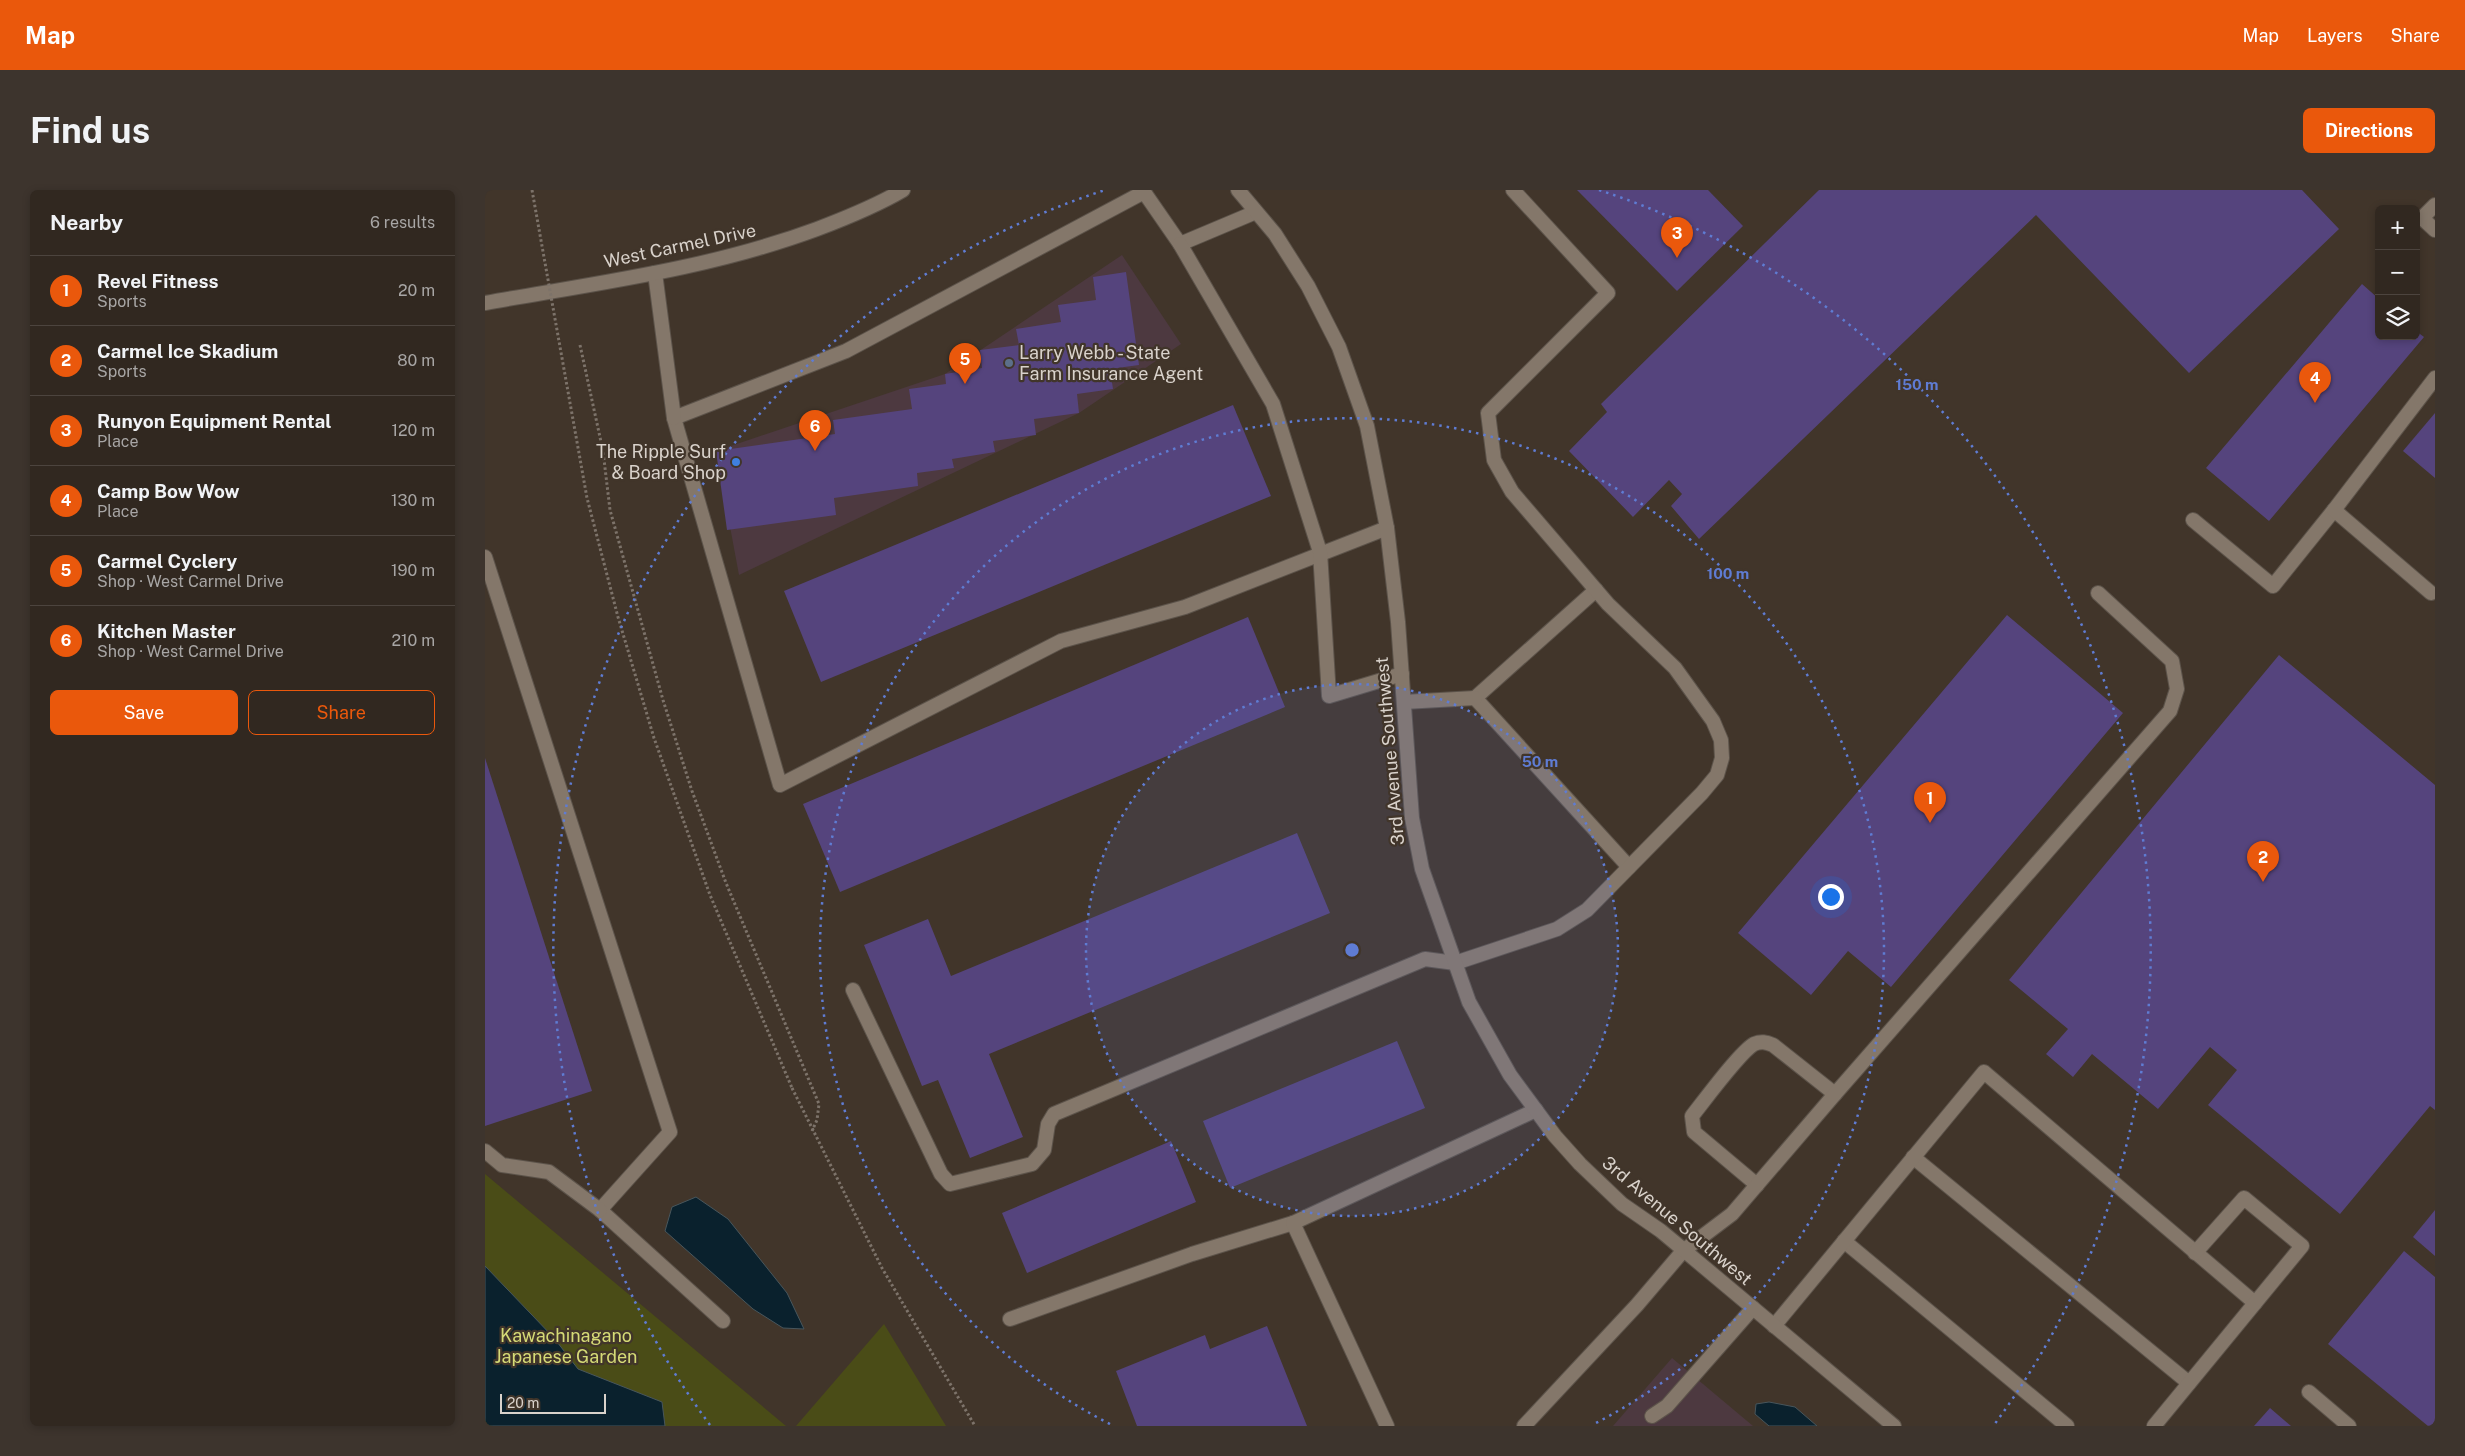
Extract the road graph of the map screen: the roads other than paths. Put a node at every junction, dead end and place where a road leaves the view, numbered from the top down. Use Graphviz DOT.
graph roads {
  1 [pos="903,190"];
  2 [pos="1238,190"];
  3 [pos="1513,190"];
  4 [pos="2435,205"];
  5 [pos="1256,212"];
  6 [pos="2435,230"];
  7 [pos="1180,244"];
  8 [pos="655,273"];
  9 [pos="485,303"];
  10 [pos="2435,378"];
  11 [pos="674,418"];
  12 [pos="2334,510"];
  13 [pos="2193,520"];
  14 [pos="1387,528"];
  15 [pos="1320,552"];
  16 [pos="485,557"];
  17 [pos="1596,590"];
  18 [pos="2099,593"];
  19 [pos="2431,593"];
  20 [pos="1402,674"];
  21 [pos="1475,698"];
  22 [pos="1404,702"];
  23 [pos="1629,867"];
  24 [pos="1455,963"];
  25 [pos="853,990"];
  26 [pos="1835,1094"];
  27 [pos="1536,1110"];
  28 [pos="485,1150"];
  29 [pos="1913,1157"];
  30 [pos="1757,1185"];
  31 [pos="600,1210"];
  32 [pos="1293,1223"];
  33 [pos="1844,1241"];
  34 [pos="1683,1251"];
  35 [pos="2195,1253"];
  36 [pos="2255,1304"];
  37 [pos="1753,1308"];
  38 [pos="1010,1319"];
  39 [pos="723,1321"];
  40 [pos="1774,1326"];
  41 [pos="2189,1383"];
  42 [pos="2309,1392"];
  43 [pos="1652,1416"];
  44 [pos="1387,1426"];
  45 [pos="1523,1426"];
  46 [pos="1894,1426"];
  47 [pos="2067,1426"];
  48 [pos="2154,1426"];
  49 [pos="2349,1426"];
  1 -- 8 [label="street, West Carmel Drive"];
  2 -- 5 [label="street, 3rd Avenue Southwest"];
  3 -- 17 [label="street"];
  4 -- 6 [label="street"];
  5 -- 7 [label="street"];
  5 -- 14 [label="street, 3rd Avenue Southwest"];
  7 -- 11 [label="street"];
  7 -- 15 [label="street"];
  8 -- 9 [label="street, West Carmel Drive"];
  8 -- 11 [label="street"];
  10 -- 12 [label="street"];
  11 -- 15 [label="street"];
  12 -- 13 [label="street"];
  12 -- 19 [label="street"];
  14 -- 15 [label="street"];
  14 -- 20 [label="street, 3rd Avenue Southwest"];
  15 -- 20 [label="street"];
  16 -- 31 [label="street"];
  17 -- 21 [label="street"];
  17 -- 23 [label="street"];
  18 -- 26 [label="street"];
  20 -- 22 [label="street, 3rd Avenue Southwest"];
  21 -- 22 [label="street"];
  21 -- 23 [label="street"];
  22 -- 24 [label="street, 3rd Avenue Southwest"];
  23 -- 24 [label="street"];
  24 -- 25 [label="street"];
  24 -- 27 [label="street, 3rd Avenue Southwest"];
  26 -- 30 [label="street"];
  26 -- 30 [label="street"];
  27 -- 32 [label="street"];
  27 -- 34 [label="street, 3rd Avenue Southwest"];
  28 -- 31 [label="street"];
  29 -- 33 [label="street"];
  29 -- 35 [label="street"];
  29 -- 41 [label="street"];
  30 -- 34 [label="street"];
  31 -- 39 [label="street"];
  32 -- 38 [label="street"];
  32 -- 44 [label="street"];
  33 -- 40 [label="street"];
  33 -- 47 [label="street"];
  34 -- 37 [label="street, 3rd Avenue Southwest"];
  34 -- 45 [label="street"];
  35 -- 36 [label="street"];
  35 -- 36 [label="street"];
  36 -- 41 [label="street"];
  37 -- 40 [label="street, 3rd Avenue Southwest"];
  37 -- 43 [label="street"];
  40 -- 46 [label="street, 3rd Avenue Southwest"];
  41 -- 48 [label="street"];
  42 -- 49 [label="street"];
}
